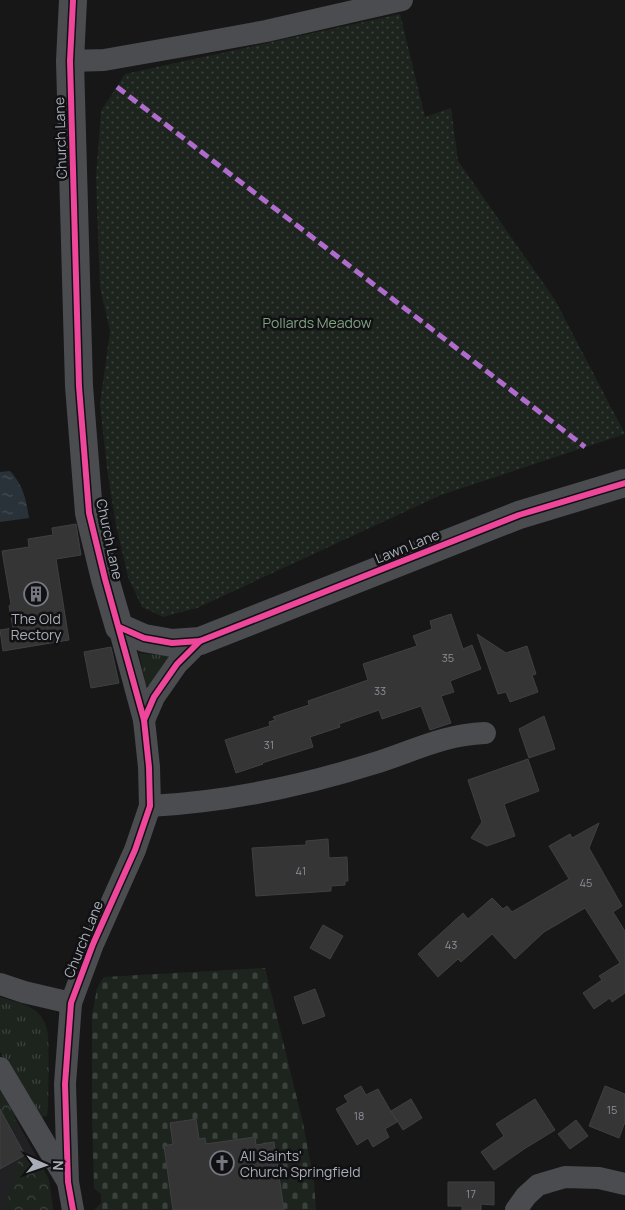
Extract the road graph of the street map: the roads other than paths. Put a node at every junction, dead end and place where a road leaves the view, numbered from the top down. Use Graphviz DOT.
graph roads {
  1 [pos="73,0"];
  2 [pos="402,0"];
  3 [pos="364,5"];
  4 [pos="70,61"];
  5 [pos="625,483"];
  6 [pos="119,627"];
  7 [pos="200,641"];
  8 [pos="144,720"];
  9 [pos="485,733"];
  10 [pos="150,806"];
  11 [pos="0,984"];
  12 [pos="71,1003"];
  13 [pos="0,1068"];
  14 [pos="68,1182"];
  15 [pos="625,1184"];
  16 [pos="73,1210"];
  17 [pos="516,1210"];
  1 -- 4 [label="street, Church Lane"];
  2 -- 3 [label="street"];
  3 -- 4 [label="street"];
  4 -- 6 [label="street, Church Lane"];
  5 -- 7 [label="street, Lawn Lane"];
  6 -- 7 [label="street, Lawn Lane"];
  6 -- 8 [label="street, Church Lane"];
  7 -- 8 [label="street, Lawn Lane"];
  8 -- 10 [label="street, Church Lane"];
  9 -- 10 [label="street"];
  10 -- 12 [label="street, Church Lane"];
  11 -- 12 [label="street"];
  12 -- 14 [label="street, Church Lane"];
  13 -- 14 [label="street"];
  14 -- 16 [label="street"];
  15 -- 17 [label="street"];
}
